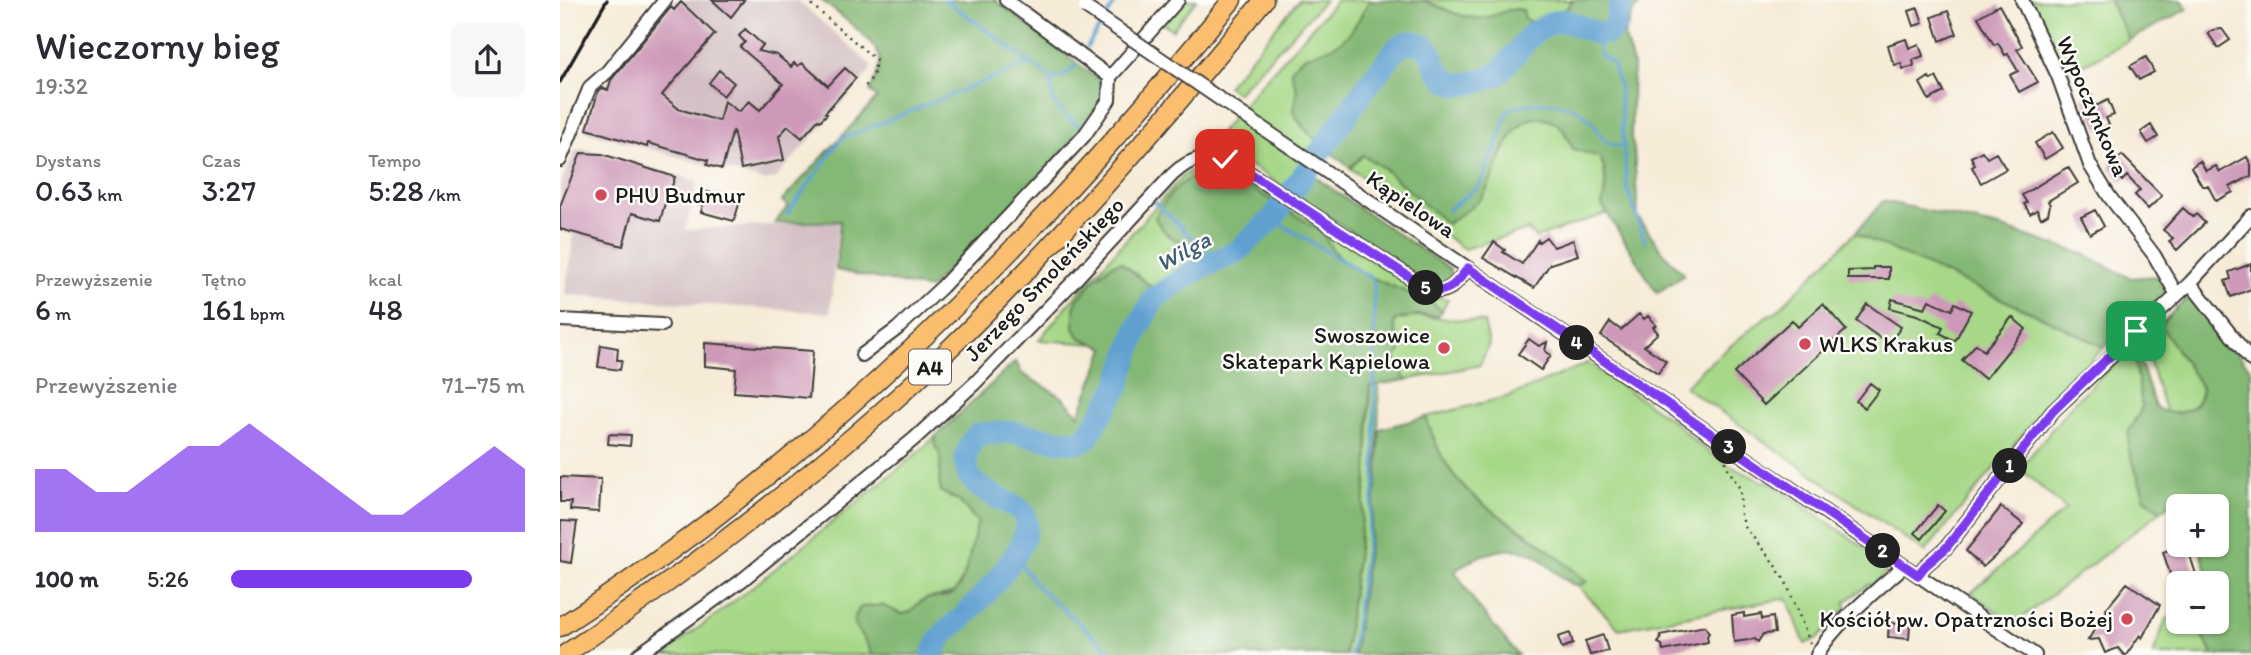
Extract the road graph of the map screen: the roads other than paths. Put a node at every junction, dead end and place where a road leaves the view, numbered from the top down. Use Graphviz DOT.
graph roads {
  1 [pos="665,0"];
  2 [pos="1006,0"];
  3 [pos="1178,0"];
  4 [pos="1232,0"];
  5 [pos="1264,0"];
  6 [pos="2022,0"];
  7 [pos="1080,3"];
  8 [pos="1110,77"];
  9 [pos="560,160"];
  10 [pos="2251,216"];
  11 [pos="1468,268"];
  12 [pos="2190,283"];
  13 [pos="2177,295"];
  14 [pos="560,320"];
  15 [pos="662,325"];
  16 [pos="862,355"];
  17 [pos="2251,360"];
  18 [pos="1904,566"];
  19 [pos="1918,575"];
  20 [pos="560,627"];
  21 [pos="1814,651"];
  22 [pos="564,655"];
  23 [pos="638,655"];
  24 [pos="2035,655"];
  1 -- 9 [label="street"];
  2 -- 8 [label="street"];
  3 -- 8 [label="street"];
  4 -- 20 [label="highway, A4"];
  5 -- 22 [label="highway, A4"];
  6 -- 13 [label="street, Wypoczynkowa"];
  7 -- 11 [label="street, Kąpielowa, bridge"];
  8 -- 16 [label="street"];
  10 -- 12 [label="street"];
  11 -- 18 [label="street, Kąpielowa"];
  11 -- 23 [label="street, Jerzego Smoleńskiego"];
  12 -- 13 [label="street"];
  12 -- 17 [label="street"];
  13 -- 19 [label="street"];
  14 -- 15 [label="street"];
  18 -- 19 [label="street, Kąpielowa"];
  18 -- 21 [label="street"];
  19 -- 24 [label="street, Kąpielowa"];
}
